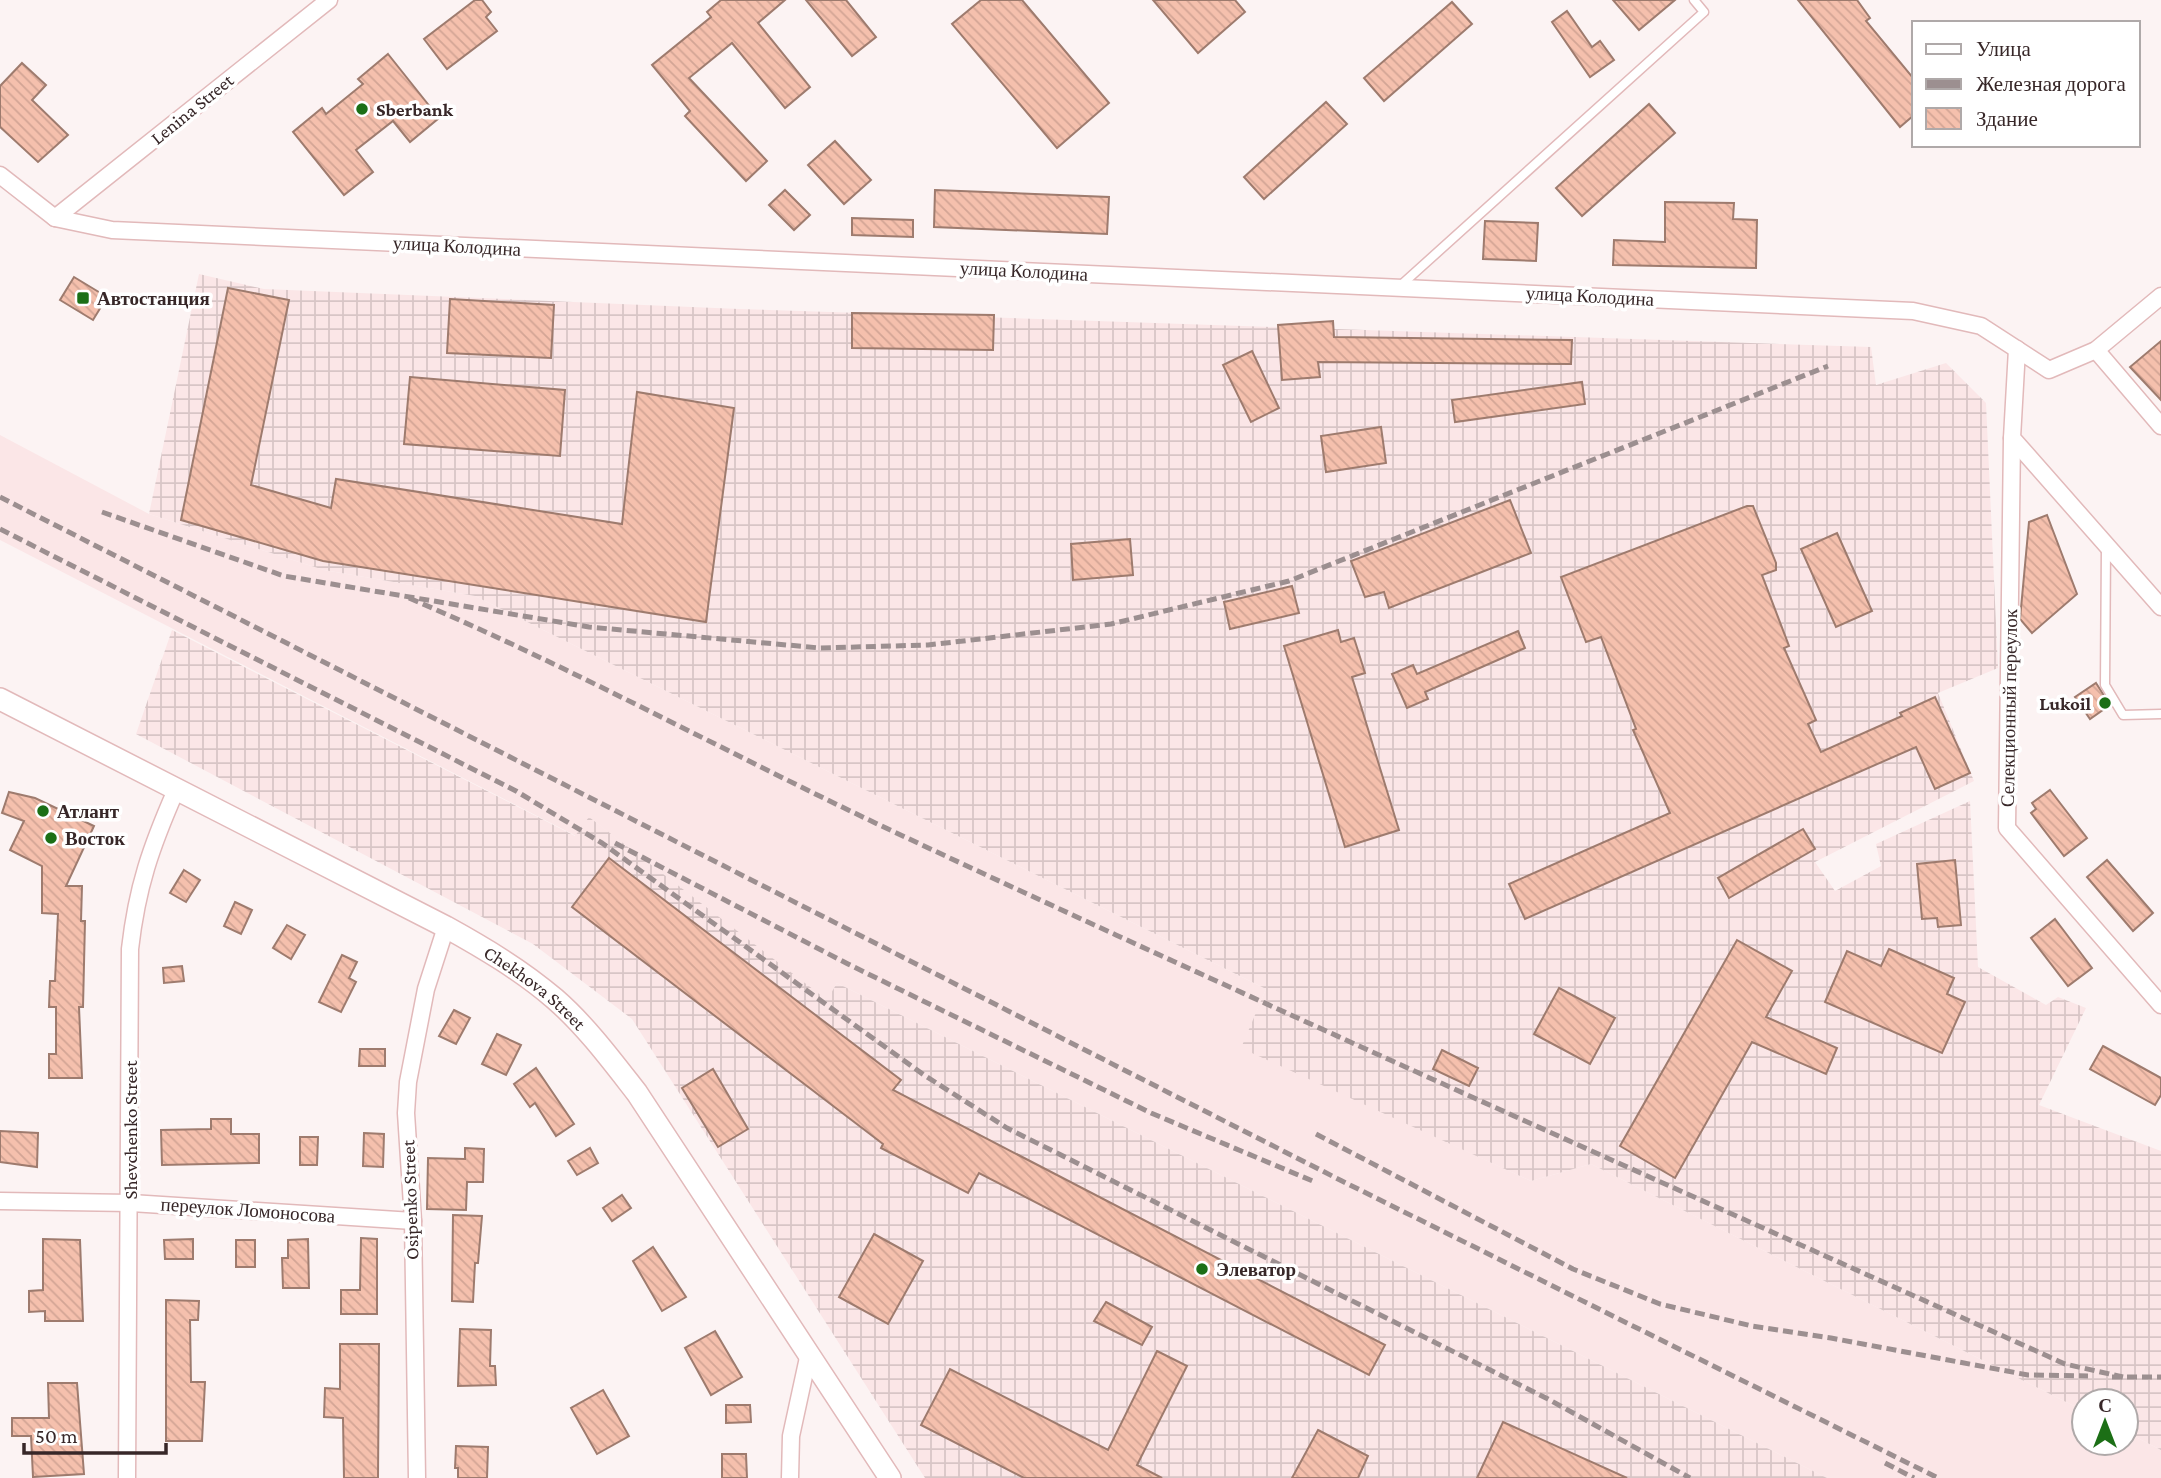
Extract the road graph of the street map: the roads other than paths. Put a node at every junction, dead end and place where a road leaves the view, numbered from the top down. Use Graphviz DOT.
graph roads {
  1 [pos="329,0"];
  2 [pos="1694,0"];
  3 [pos="0,175"];
  4 [pos="55,218"];
  5 [pos="1398,288"];
  6 [pos="2161,296"];
  7 [pos="2017,349"];
  8 [pos="2096,350"];
  9 [pos="2161,426"];
  10 [pos="2012,438"];
  11 [pos="2106,543"];
  12 [pos="2161,607"];
  13 [pos="0,699"];
  14 [pos="2161,714"];
  15 [pos="176,790"];
  16 [pos="446,927"];
  17 [pos="2161,1004"];
  18 [pos="0,1201"];
  19 [pos="131,1203"];
  20 [pos="413,1221"];
  21 [pos="809,1353"];
  22 [pos="128,1478"];
  23 [pos="417,1478"];
  24 [pos="790,1478"];
  25 [pos="890,1478"];
  1 -- 4 [label="street, Lenina Street"];
  2 -- 5 [label="lane"];
  3 -- 4 [label="street, улица Колодина"];
  4 -- 5 [label="street, улица Колодина"];
  5 -- 7 [label="street, улица Колодина"];
  6 -- 8 [label="street"];
  7 -- 8 [label="street, улица Колодина"];
  7 -- 10 [label="street, Селекционный переулок"];
  8 -- 9 [label="street"];
  10 -- 11 [label="street"];
  10 -- 17 [label="street, Селекционный переулок"];
  11 -- 12 [label="street"];
  11 -- 14 [label="lane"];
  13 -- 15 [label="main road, Chekhova Street"];
  15 -- 16 [label="main road, Chekhova Street"];
  15 -- 19 [label="street, Shevchenko Street"];
  16 -- 20 [label="street, Osipenko Street"];
  16 -- 21 [label="main road, Chekhova Street"];
  18 -- 19 [label="street, переулок Ломоносова"];
  19 -- 20 [label="street, переулок Ломоносова"];
  19 -- 22 [label="street, Shevchenko Street"];
  20 -- 23 [label="street, Osipenko Street"];
  21 -- 24 [label="street"];
  21 -- 25 [label="main road, Chekhova Street"];
}
